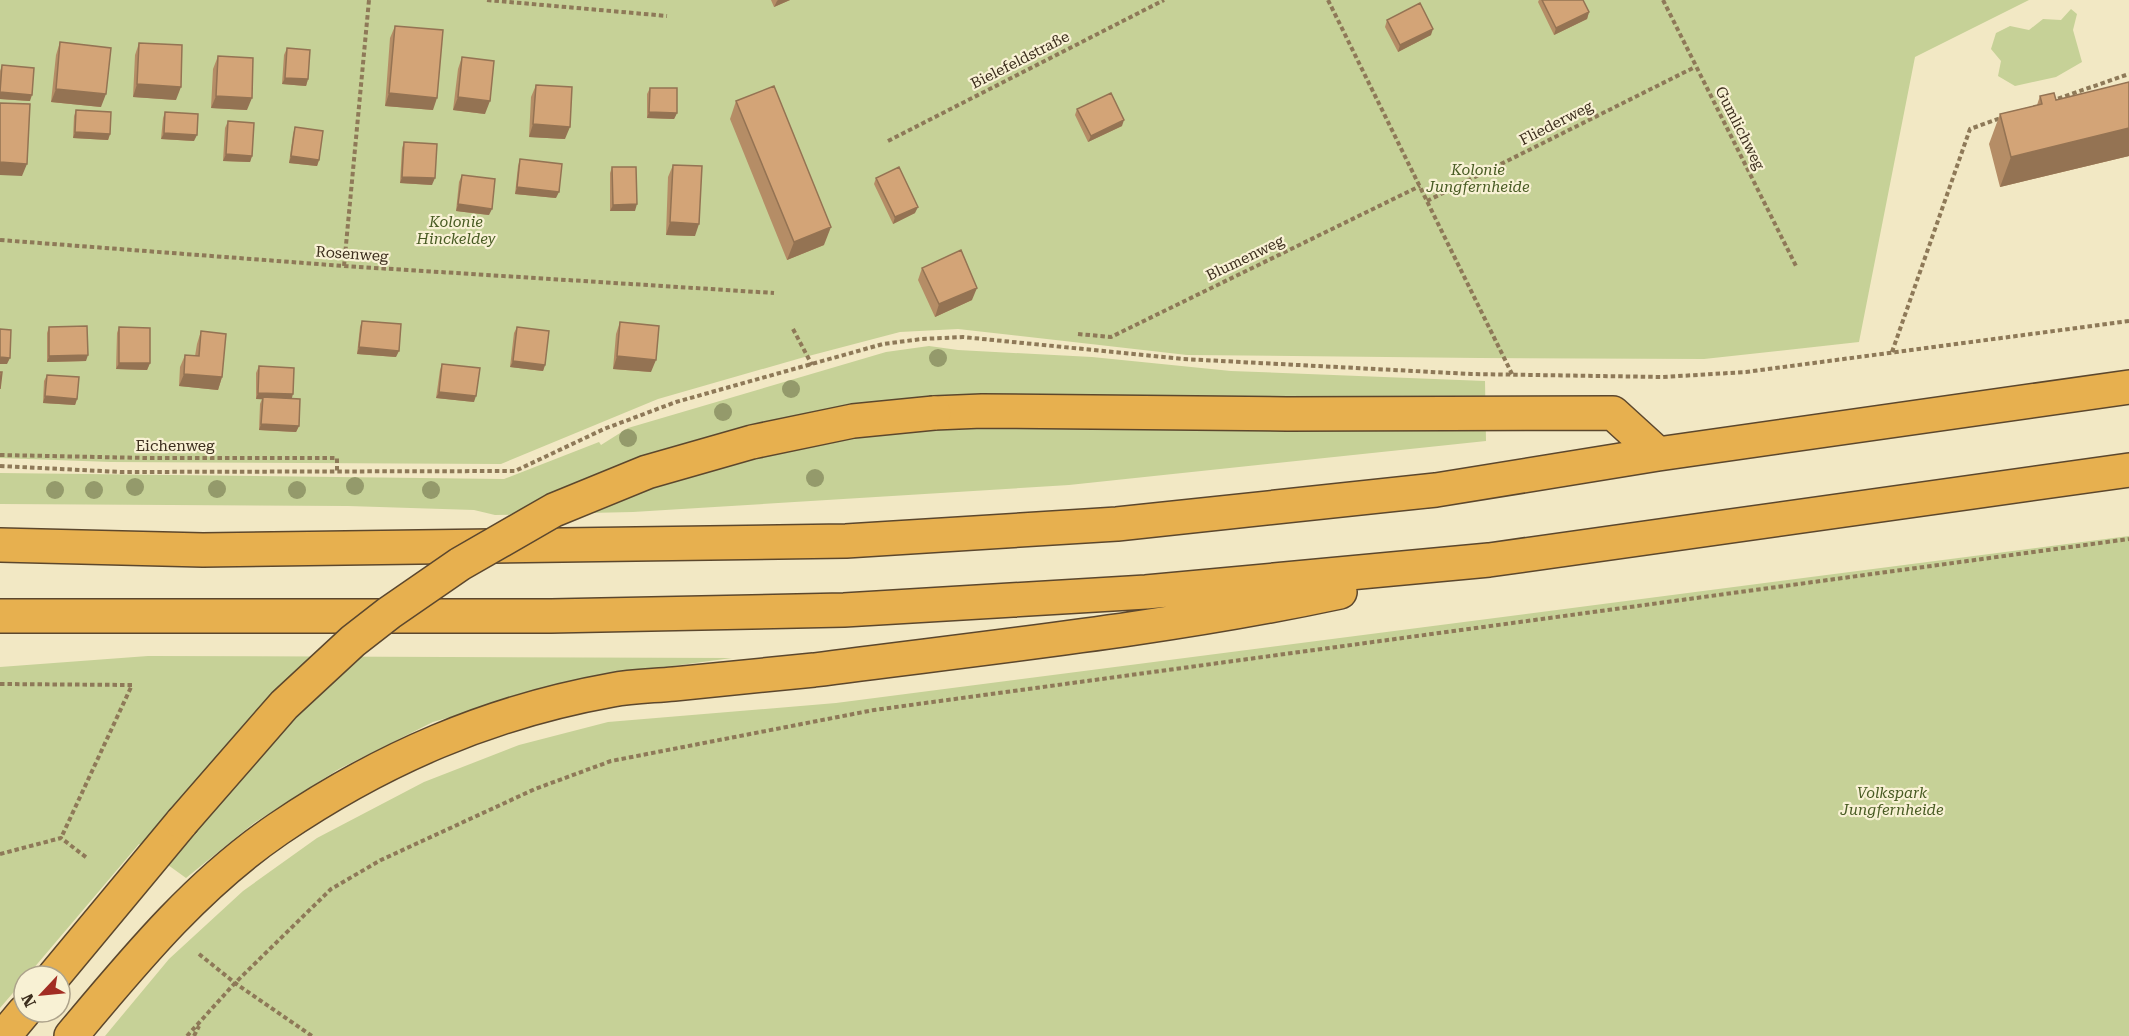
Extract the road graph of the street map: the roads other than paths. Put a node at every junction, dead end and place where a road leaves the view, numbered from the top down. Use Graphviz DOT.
graph roads {
  1 [pos="2129,387"];
  2 [pos="1658,454"];
  3 [pos="2129,470"];
  4 [pos="0,545"];
  5 [pos="1489,560"];
  6 [pos="0,616"];
  7 [pos="64,964"];
  8 [pos="14,1024"];
  9 [pos="4,1036"];
  10 [pos="70,1036"];
  1 -- 2 [label="highway"];
  2 -- 4 [label="highway"];
  2 -- 7 [label="highway, bridge"];
  3 -- 5 [label="highway"];
  5 -- 6 [label="highway"];
  5 -- 10 [label="highway"];
  8 -- 9 [label="highway"];
}
